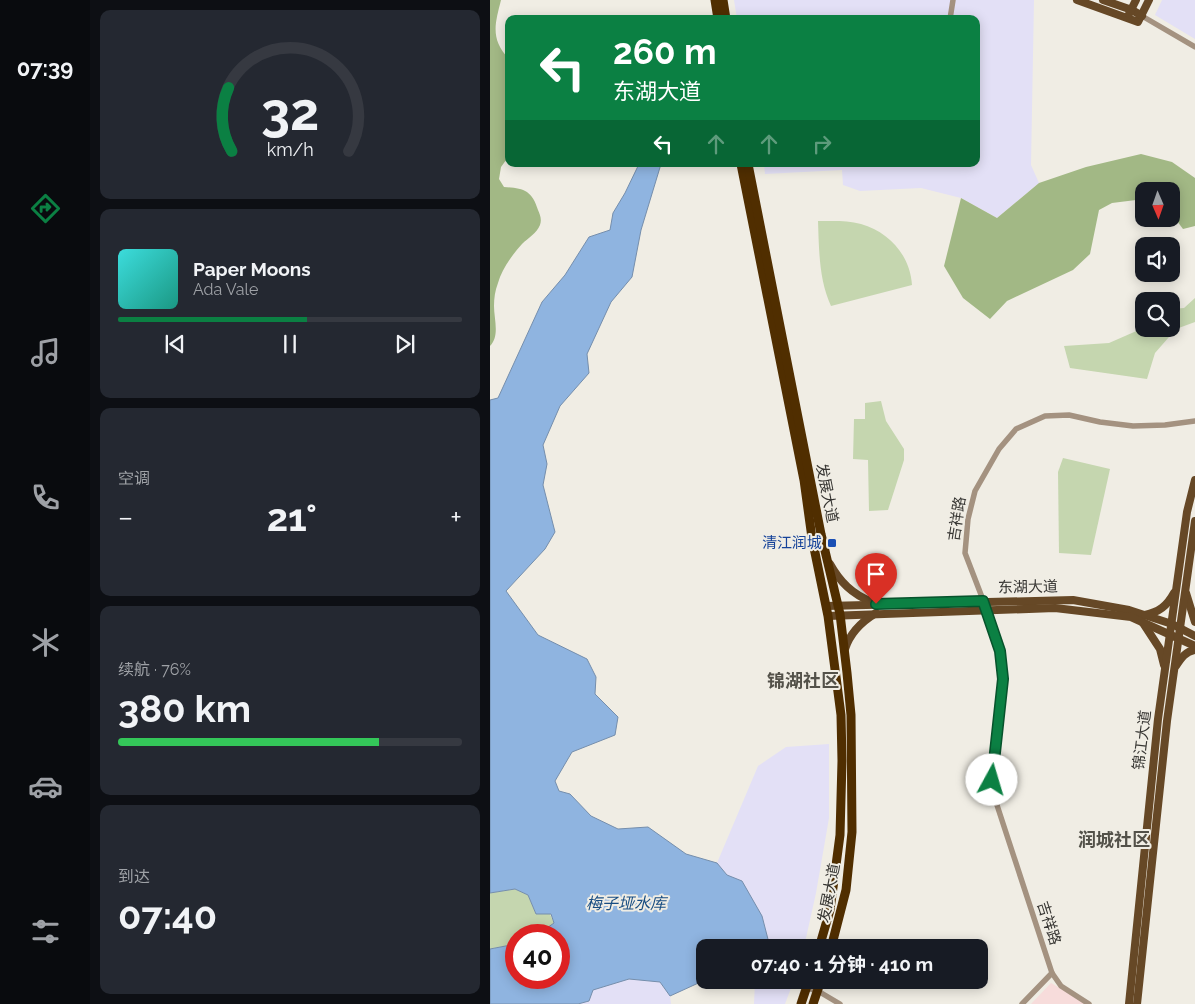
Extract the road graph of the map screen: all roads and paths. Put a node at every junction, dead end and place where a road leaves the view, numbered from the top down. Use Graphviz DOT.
graph roads {
  1 [pos="715,0"];
  2 [pos="723,0"];
  3 [pos="953,0"];
  4 [pos="1077,0"];
  5 [pos="1103,0"];
  6 [pos="1136,0"];
  7 [pos="1149,0"];
  8 [pos="1130,13"];
  9 [pos="717,15"];
  10 [pos="725,15"];
  11 [pos="951,15"];
  12 [pos="1140,19"];
  13 [pos="1195,47"];
  14 [pos="742,167"];
  15 [pos="749,167"];
  16 [pos="1195,421"];
  17 [pos="1195,480"];
  18 [pos="1195,521"];
  19 [pos="827,559"];
  20 [pos="1181,588"];
  21 [pos="983,601"];
  22 [pos="838,604"];
  23 [pos="876,604"];
  24 [pos="826,606"];
  25 [pos="986,610"];
  26 [pos="876,613"];
  27 [pos="840,614"];
  28 [pos="828,616"];
  29 [pos="1144,619"];
  30 [pos="1195,622"];
  31 [pos="1172,624"];
  32 [pos="1180,628"];
  33 [pos="1170,634"];
  34 [pos="1195,636"];
  35 [pos="1180,638"];
  36 [pos="1195,646"];
  37 [pos="1195,650"];
  38 [pos="845,651"];
  39 [pos="1165,670"];
  40 [pos="1174,670"];
  41 [pos="822,939"];
  42 [pos="833,939"];
  43 [pos="1052,973"];
  44 [pos="806,989"];
  45 [pos="815,989"];
  46 [pos="818,991"];
  47 [pos="801,1004"];
  48 [pos="813,1004"];
  49 [pos="840,1004"];
  50 [pos="1022,1004"];
  51 [pos="1090,1004"];
  52 [pos="1129,1004"];
  53 [pos="1137,1004"];
  1 -- 9 [label="highway"];
  2 -- 10 [label="highway"];
  3 -- 11 [label="street"];
  4 -- 8 [label="main road"];
  5 -- 8 [label="main road"];
  6 -- 8 [label="main road"];
  7 -- 12 [label="main road"];
  8 -- 12 [label="main road"];
  12 -- 13 [label="street"];
  14 -- 24 [label="highway, 发展大道"];
  15 -- 19 [label="highway, 发展大道"];
  16 -- 21 [label="street, 吉祥路"];
  17 -- 20 [label="main road, 锦江大道"];
  18 -- 20 [label="main road, 锦江大道"];
  19 -- 22 [label="highway, 发展大道"];
  19 -- 23 [label="main road"];
  20 -- 29 [label="main road"];
  20 -- 30 [label="main road"];
  20 -- 31 [label="main road, 锦江大道"];
  20 -- 32 [label="main road, 锦江大道"];
  21 -- 23 [label="main road, 东湖大道"];
  21 -- 25 [label="street, 吉祥路"];
  21 -- 29 [label="main road, 东湖大道"];
  22 -- 23 [label="main road, 东湖大道"];
  22 -- 24 [label="main road, 东湖大道"];
  22 -- 27 [label="highway, 发展大道"];
  24 -- 28 [label="highway, 发展大道"];
  25 -- 26 [label="main road, 东湖大道"];
  25 -- 29 [label="main road, 东湖大道"];
  25 -- 43 [label="street, 吉祥路"];
  26 -- 27 [label="main road, 东湖大道"];
  26 -- 38 [label="main road"];
  27 -- 28 [label="main road, 东湖大道"];
  27 -- 38 [label="highway, 发展大道"];
  28 -- 41 [label="highway, 发展大道"];
  29 -- 31 [label="main road, 东湖大道"];
  29 -- 33 [label="main road, 东湖大道"];
  29 -- 39 [label="main road"];
  31 -- 32 [label="main road, 东湖大道"];
  31 -- 33 [label="main road, 锦江大道"];
  32 -- 34 [label="main road, 东湖大道"];
  32 -- 35 [label="main road, 锦江大道"];
  33 -- 35 [label="main road, 东湖大道"];
  33 -- 39 [label="main road, 锦江大道"];
  35 -- 36 [label="main road, 东湖大道"];
  35 -- 40 [label="main road, 锦江大道"];
  37 -- 40 [label="main road"];
  38 -- 42 [label="highway, 发展大道"];
  39 -- 52 [label="main road, 锦江大道"];
  40 -- 53 [label="main road, 锦江大道"];
  43 -- 50 [label="street"];
  43 -- 51 [label="street, 吉祥路"];
  44 -- 47 [label="highway"];
  45 -- 46 [label="street"];
  46 -- 48 [label="highway"];
  46 -- 49 [label="street"];
}
